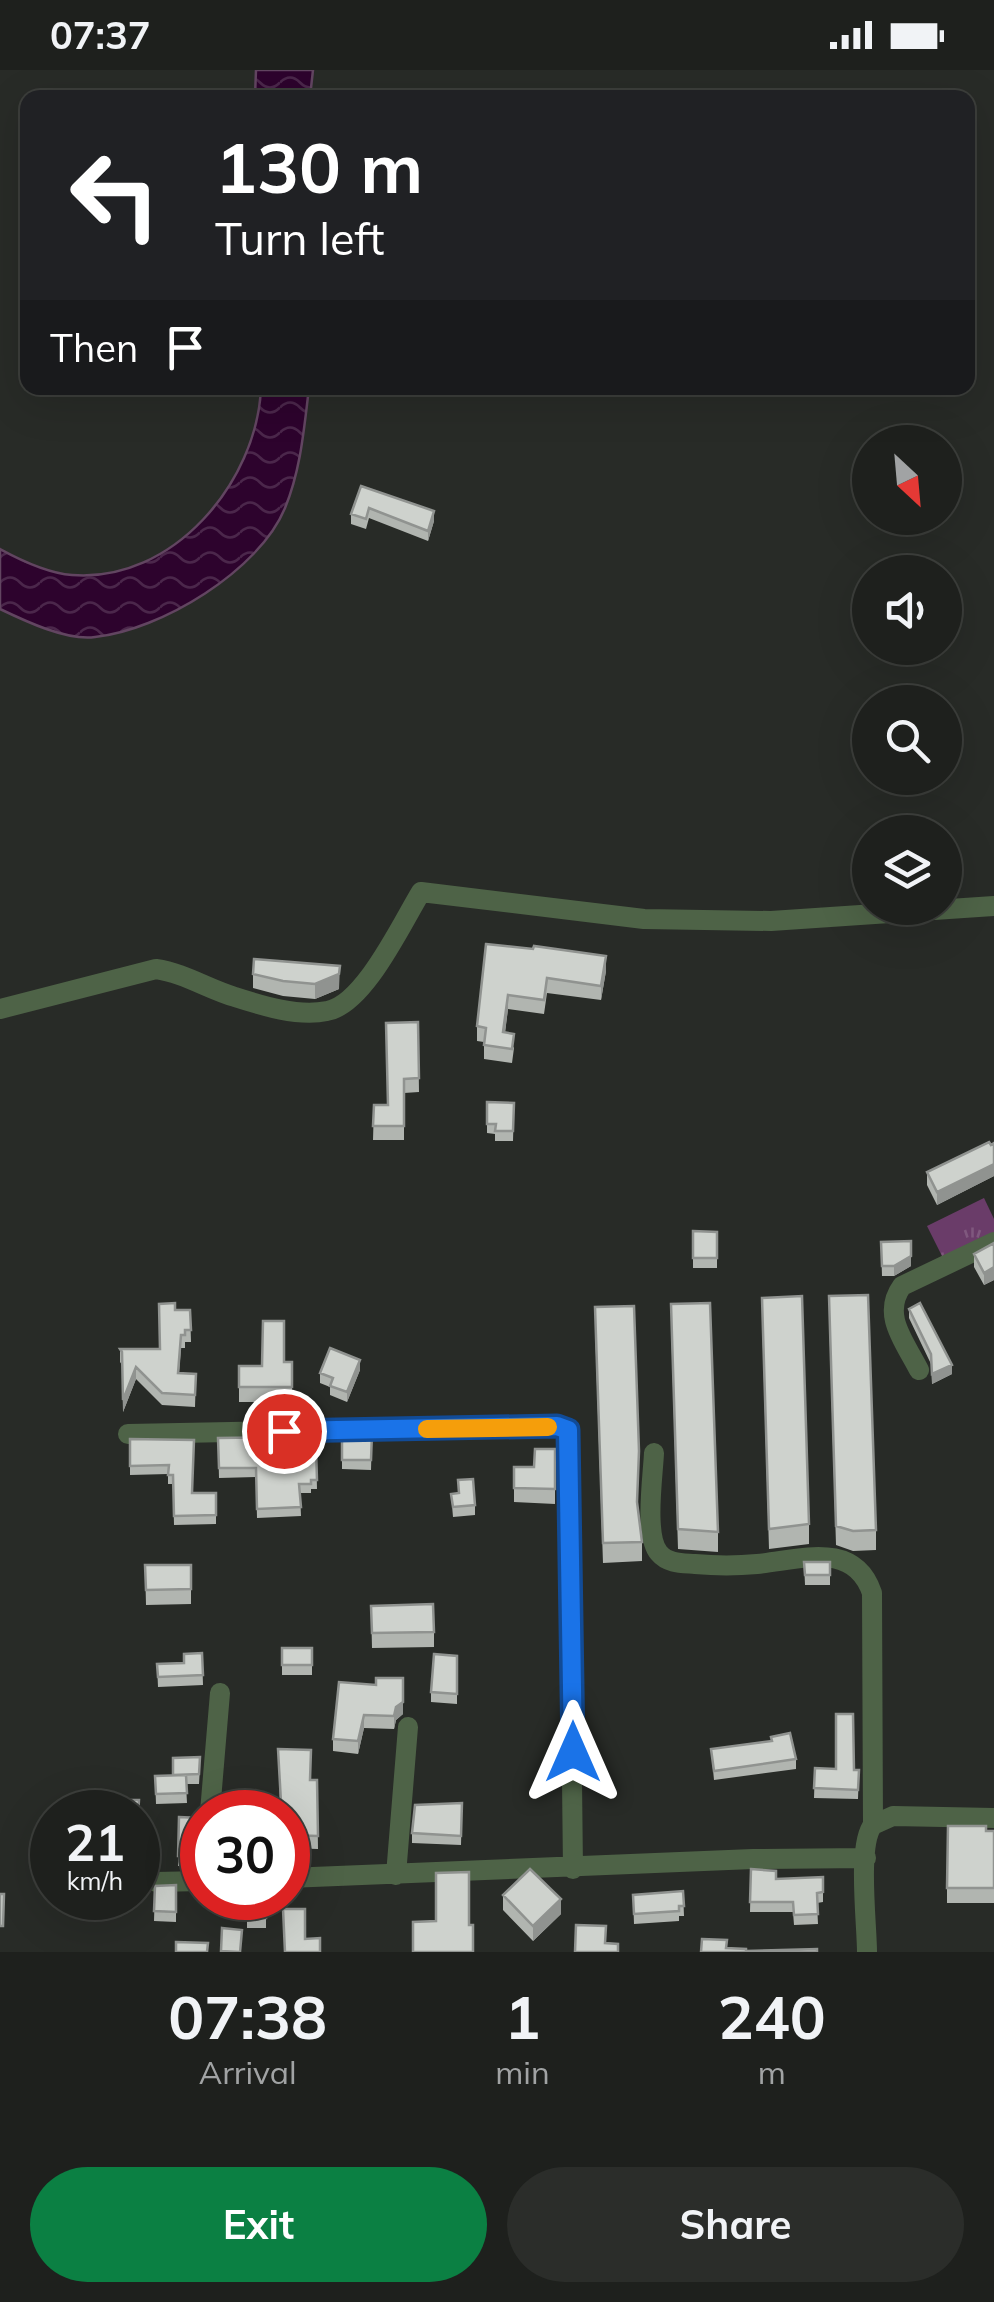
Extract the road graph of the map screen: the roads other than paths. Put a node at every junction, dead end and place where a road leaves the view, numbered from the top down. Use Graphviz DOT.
graph roads {
  1 [pos="994,906"];
  2 [pos="0,1009"];
  3 [pos="994,1242"];
  4 [pos="919,1370"];
  5 [pos="128,1434"];
  6 [pos="654,1453"];
  7 [pos="220,1692"];
  8 [pos="408,1727"];
  9 [pos="212,1790"];
  10 [pos="994,1818"];
  11 [pos="874,1824"];
  12 [pos="866,1858"];
  13 [pos="574,1868"];
  14 [pos="396,1875"];
  15 [pos="310,1877"];
  16 [pos="867,1952"];
  1 -- 2 [label="street"];
  3 -- 4 [label="street"];
  5 -- 13 [label="street"];
  6 -- 11 [label="street"];
  7 -- 9 [label="street"];
  8 -- 14 [label="street"];
  10 -- 11 [label="street"];
  11 -- 12 [label="street"];
  12 -- 13 [label="street"];
  12 -- 16 [label="street"];
  13 -- 14 [label="street"];
  14 -- 15 [label="street"];
}
